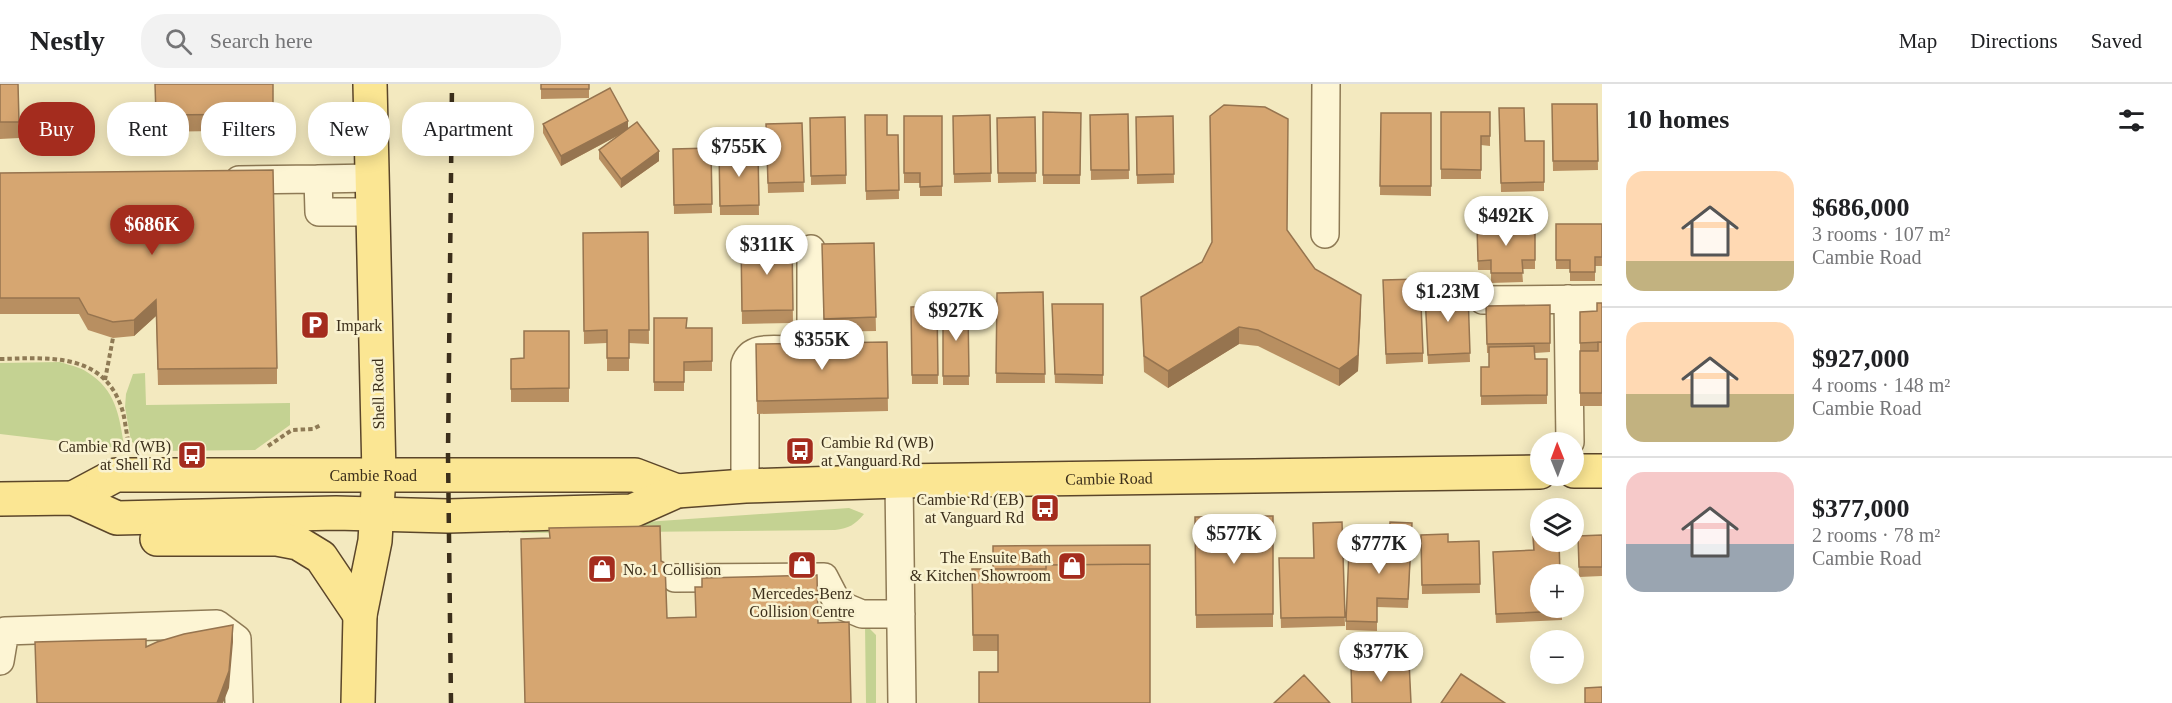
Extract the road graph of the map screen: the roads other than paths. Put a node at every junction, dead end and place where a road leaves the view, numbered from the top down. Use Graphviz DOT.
graph roads {
  1 [pos="370,84"];
  2 [pos="1326,84"];
  3 [pos="372,178"];
  4 [pos="318,179"];
  5 [pos="214,180"];
  6 [pos="374,212"];
  7 [pos="1325,234"];
  8 [pos="811,249"];
  9 [pos="1568,299"];
  10 [pos="1602,299"];
  11 [pos="1483,300"];
  12 [pos="1570,432"];
  13 [pos="1584,471"];
  14 [pos="1602,471"];
  15 [pos="1530,472"];
  16 [pos="379,475"];
  17 [pos="899,481"];
  18 [pos="745,486"];
  19 [pos="677,491"];
  20 [pos="74,498"];
  21 [pos="0,500"];
  22 [pos="378,515"];
  23 [pos="117,518"];
  24 [pos="675,578"];
  25 [pos="901,614"];
  26 [pos="360,615"];
  27 [pos="0,661"];
  28 [pos="239,703"];
  29 [pos="358,703"];
  30 [pos="902,703"];
  1 -- 3 [label="main road, Shell Road"];
  2 -- 7 [label="street"];
  3 -- 4 [label="street"];
  3 -- 6 [label="main road, Shell Road"];
  4 -- 5 [label="street"];
  4 -- 6 [label="street"];
  6 -- 16 [label="main road, Shell Road"];
  8 -- 18 [label="street"];
  9 -- 10 [label="street"];
  9 -- 11 [label="street"];
  9 -- 12 [label="street"];
  13 -- 14 [label="main road"];
  15 -- 17 [label="main road, Cambie Road"];
  16 -- 19 [label="main road, Cambie Road"];
  16 -- 20 [label="main road, Cambie Road"];
  16 -- 22 [label="main road, Shell Road"];
  17 -- 18 [label="main road, Cambie Road"];
  17 -- 25 [label="street"];
  18 -- 19 [label="main road, Cambie Road"];
  19 -- 22 [label="main road, Cambie Road"];
  20 -- 21 [label="main road, Cambie Road"];
  20 -- 23 [label="main road, Cambie Road"];
  22 -- 23 [label="main road, Cambie Road"];
  22 -- 26 [label="main road, Shell Road"];
  23 -- 26 [label="main road"];
  24 -- 25 [label="street"];
  25 -- 30 [label="street"];
  26 -- 29 [label="main road, Shell Road"];
  27 -- 28 [label="street"];
}
